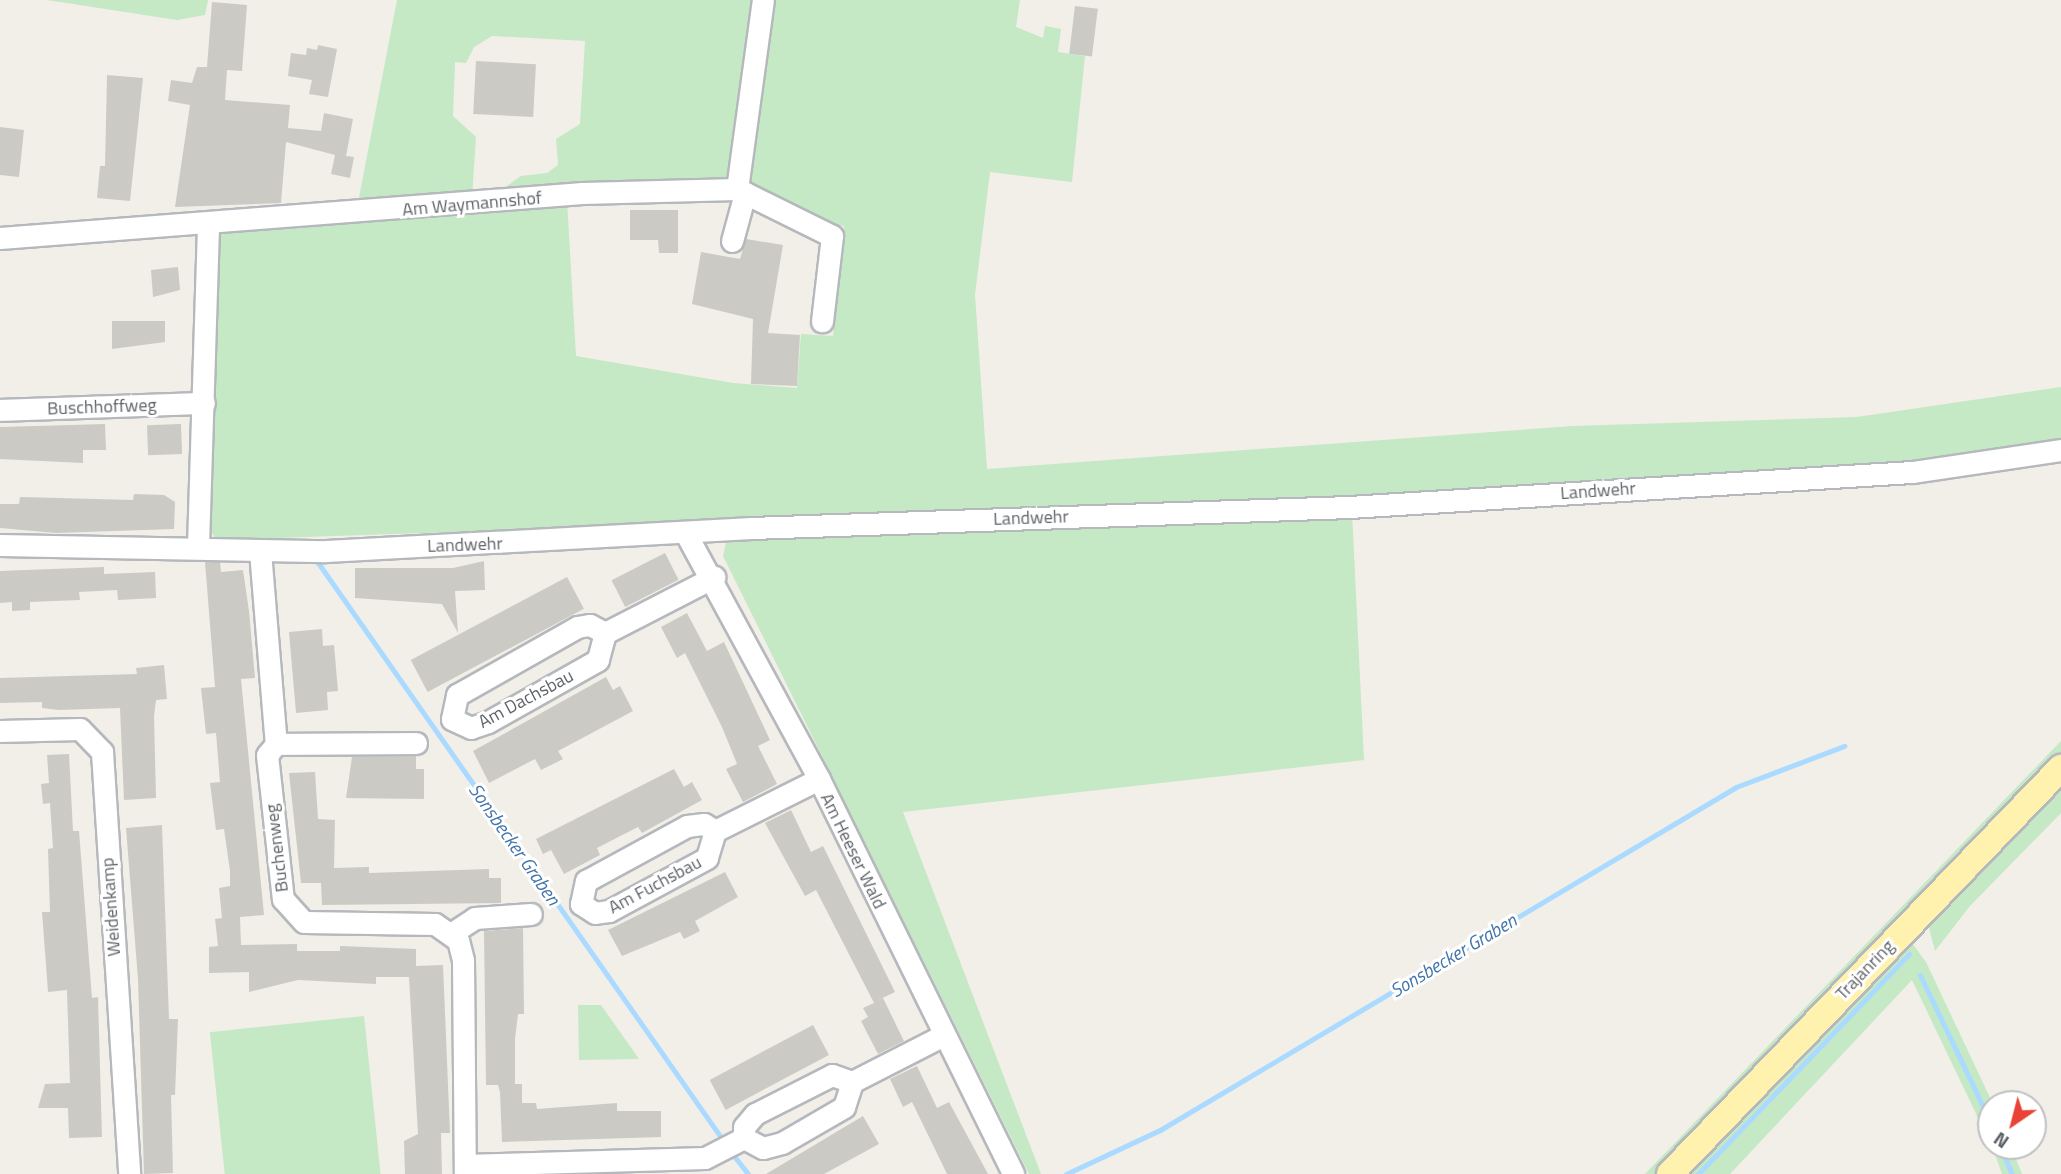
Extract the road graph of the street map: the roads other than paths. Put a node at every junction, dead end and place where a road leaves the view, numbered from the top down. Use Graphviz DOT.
graph roads {
  1 [pos="763,0"];
  2 [pos="741,191"];
  3 [pos="208,226"];
  4 [pos="0,238"];
  5 [pos="732,241"];
  6 [pos="822,321"];
  7 [pos="204,403"];
  8 [pos="0,410"];
  9 [pos="2061,450"];
  10 [pos="685,532"];
  11 [pos="0,545"];
  12 [pos="198,545"];
  13 [pos="260,551"];
  14 [pos="714,577"];
  15 [pos="605,633"];
  16 [pos="0,731"];
  17 [pos="416,743"];
  18 [pos="276,744"];
  19 [pos="2061,768"];
  20 [pos="819,779"];
  21 [pos="715,831"];
  22 [pos="531,914"];
  23 [pos="452,933"];
  24 [pos="942,1037"];
  25 [pos="852,1082"];
  26 [pos="744,1138"];
  27 [pos="465,1169"];
  28 [pos="129,1174"];
  29 [pos="1013,1174"];
  30 [pos="1670,1174"];
  1 -- 2 [label="street"];
  2 -- 3 [label="street, Am Waymannshof"];
  2 -- 5 [label="street"];
  2 -- 6 [label="street"];
  3 -- 4 [label="street, Am Waymannshof"];
  3 -- 7 [label="street"];
  7 -- 8 [label="street, Buschhoffweg"];
  7 -- 12 [label="street"];
  9 -- 10 [label="street, Landwehr"];
  10 -- 13 [label="street, Landwehr"];
  10 -- 14 [label="street, Am Heeser Wald"];
  11 -- 12 [label="street, Landwehr"];
  12 -- 13 [label="street, Landwehr"];
  13 -- 18 [label="street, Buchenweg"];
  14 -- 15 [label="street"];
  14 -- 20 [label="street, Am Heeser Wald"];
  15 -- 15 [label="street, Am Dachsbau"];
  16 -- 28 [label="street, Weidenkamp"];
  17 -- 18 [label="street"];
  18 -- 23 [label="street, Buchenweg"];
  19 -- 30 [label="main road, Trajanring"];
  20 -- 21 [label="street"];
  20 -- 24 [label="street, Am Heeser Wald"];
  21 -- 21 [label="street, Am Fuchsbau"];
  22 -- 23 [label="street"];
  23 -- 27 [label="street"];
  24 -- 25 [label="street"];
  24 -- 29 [label="street, Am Heeser Wald"];
  25 -- 26 [label="street"];
  25 -- 26 [label="street"];
  26 -- 27 [label="street"];
}
